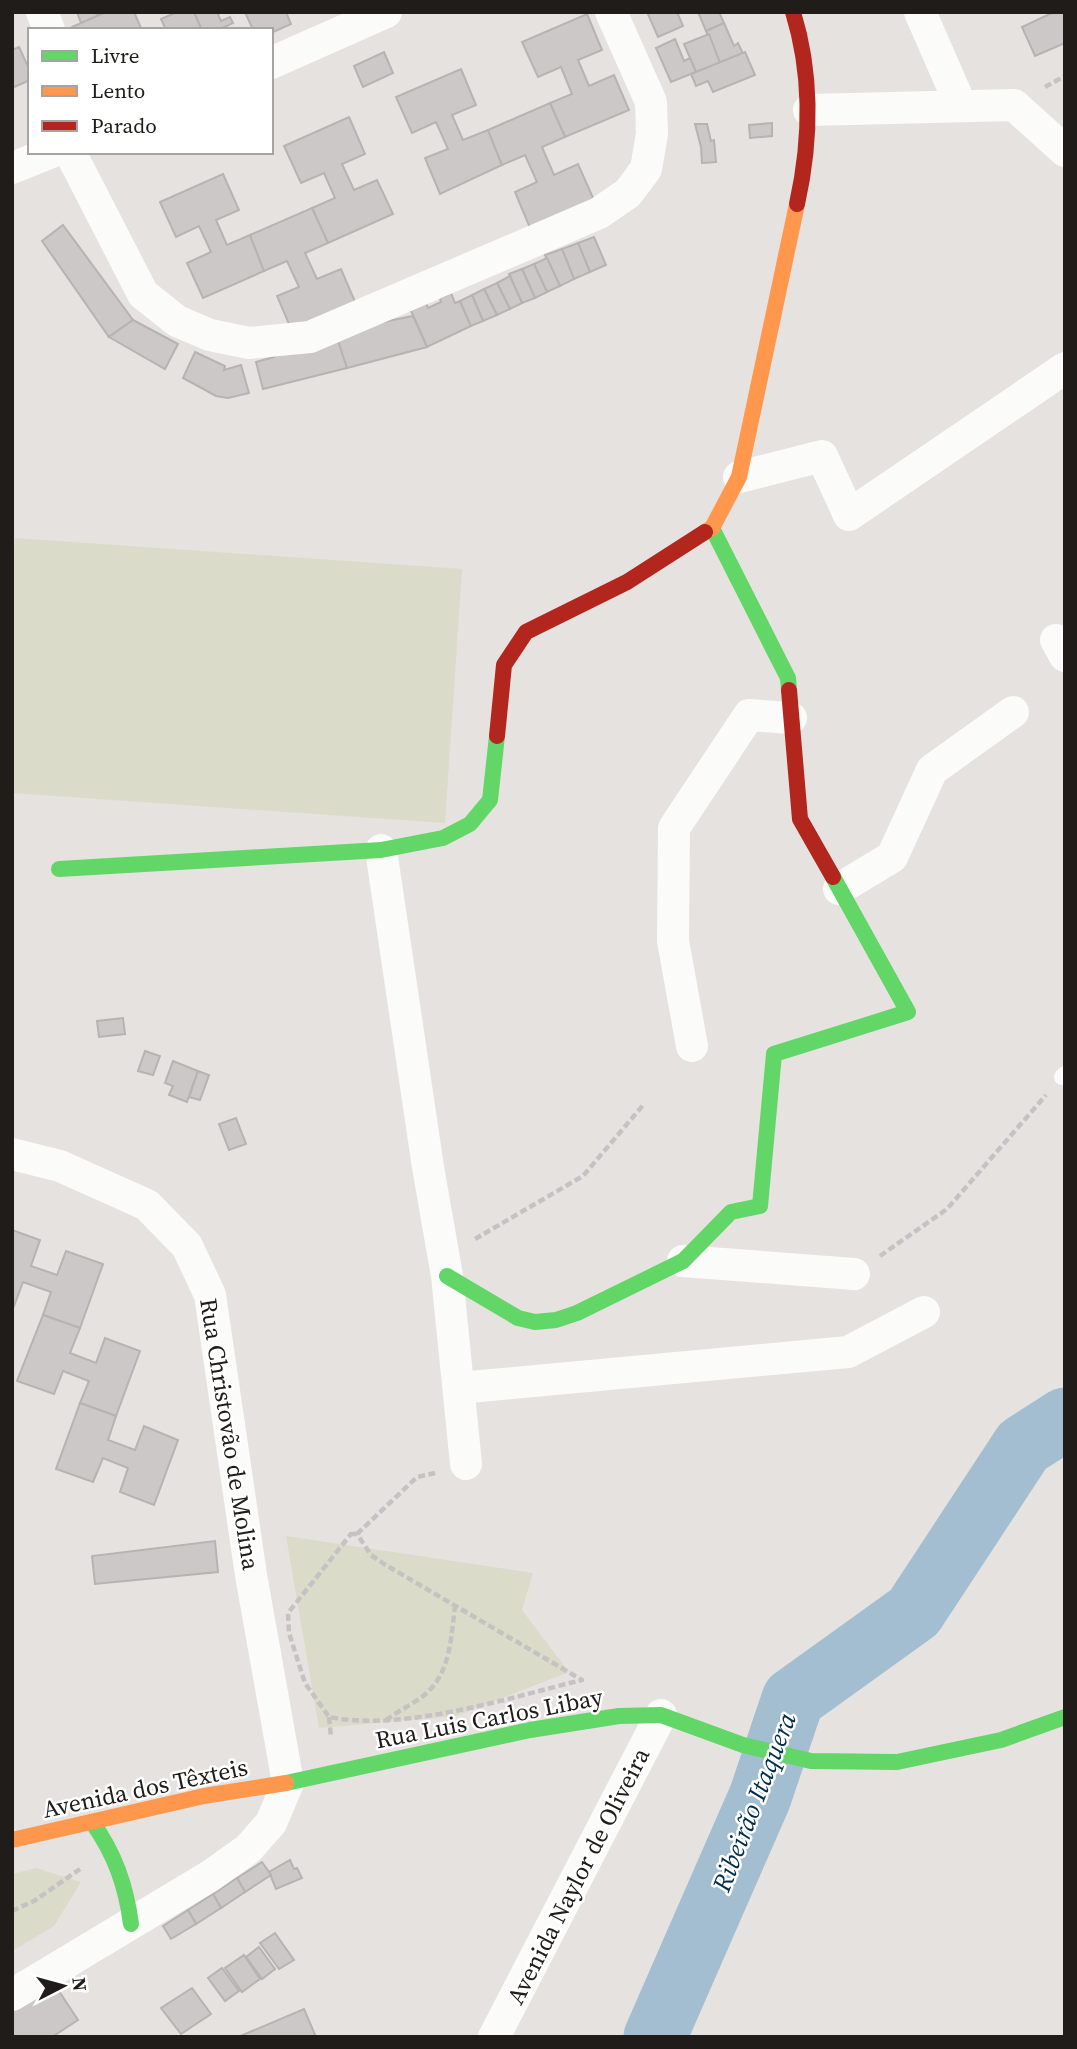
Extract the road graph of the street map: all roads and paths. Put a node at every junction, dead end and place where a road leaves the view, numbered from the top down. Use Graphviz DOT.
graph roads {
  1 [pos="386,12"];
  2 [pos="611,12"];
  3 [pos="793,12"];
  4 [pos="920,12"];
  5 [pos="348,20"];
  6 [pos="273,62"];
  7 [pos="961,106"];
  8 [pos="809,110"];
  9 [pos="1065,151"];
  10 [pos="47,154"];
  11 [pos="70,154"];
  12 [pos="12,168"];
  13 [pos="1065,368"];
  14 [pos="739,477"];
  15 [pos="712,528"];
  16 [pos="1013,712"];
  17 [pos="791,718"];
  18 [pos="381,850"];
  19 [pos="59,869"];
  20 [pos="839,889"];
  21 [pos="692,1046"];
  22 [pos="1063,1076"];
  23 [pos="644,1104"];
  24 [pos="12,1154"];
  25 [pos="683,1261"];
  26 [pos="445,1266"];
  27 [pos="854,1274"];
  28 [pos="924,1312"];
  29 [pos="459,1388"];
  30 [pos="466,1464"];
  31 [pos="357,1534"];
  32 [pos="455,1606"];
  33 [pos="661,1715"];
  34 [pos="1065,1717"];
  35 [pos="383,1721"];
  36 [pos="288,1783"];
  37 [pos="92,1822"];
  38 [pos="12,1840"];
  39 [pos="110,1846"];
  40 [pos="12,1911"];
  41 [pos="131,1924"];
  42 [pos="12,1995"];
  43 [pos="495,2037"];
  1 -- 5 [label="street"];
  2 -- 11 [label="street"];
  3 -- 8 [label="street"];
  4 -- 7 [label="street"];
  5 -- 6 [label="street"];
  7 -- 8 [label="street"];
  7 -- 9 [label="street"];
  8 -- 14 [label="street"];
  10 -- 12 [label="street"];
  13 -- 14 [label="street"];
  14 -- 15 [label="street"];
  15 -- 17 [label="street"];
  15 -- 18 [label="street"];
  16 -- 20 [label="street"];
  17 -- 20 [label="street"];
  17 -- 21 [label="street"];
  18 -- 19 [label="street"];
  18 -- 26 [label="street"];
  20 -- 25 [label="street"];
  22 -- 27 [label="path"];
  23 -- 26 [label="path"];
  24 -- 36 [label="street, Rua Christovão de Molina"];
  25 -- 26 [label="street"];
  25 -- 27 [label="street"];
  26 -- 29 [label="street"];
  28 -- 29 [label="street"];
  29 -- 30 [label="street"];
  30 -- 31 [label="path"];
  31 -- 32 [label="path"];
  31 -- 35 [label="path"];
  32 -- 35 [label="path"];
  32 -- 35 [label="path"];
  33 -- 34 [label="street, Rua Luis Carlos Libay"];
  33 -- 36 [label="street, Rua Luis Carlos Libay"];
  33 -- 43 [label="street, Avenida Naylor de Oliveira"];
  36 -- 37 [label="street, Avenida dos Têxteis"];
  36 -- 41 [label="street"];
  37 -- 38 [label="street, Avenida dos Têxteis"];
  37 -- 39 [label="street"];
  39 -- 40 [label="path"];
  39 -- 41 [label="street"];
  41 -- 42 [label="street"];
}
